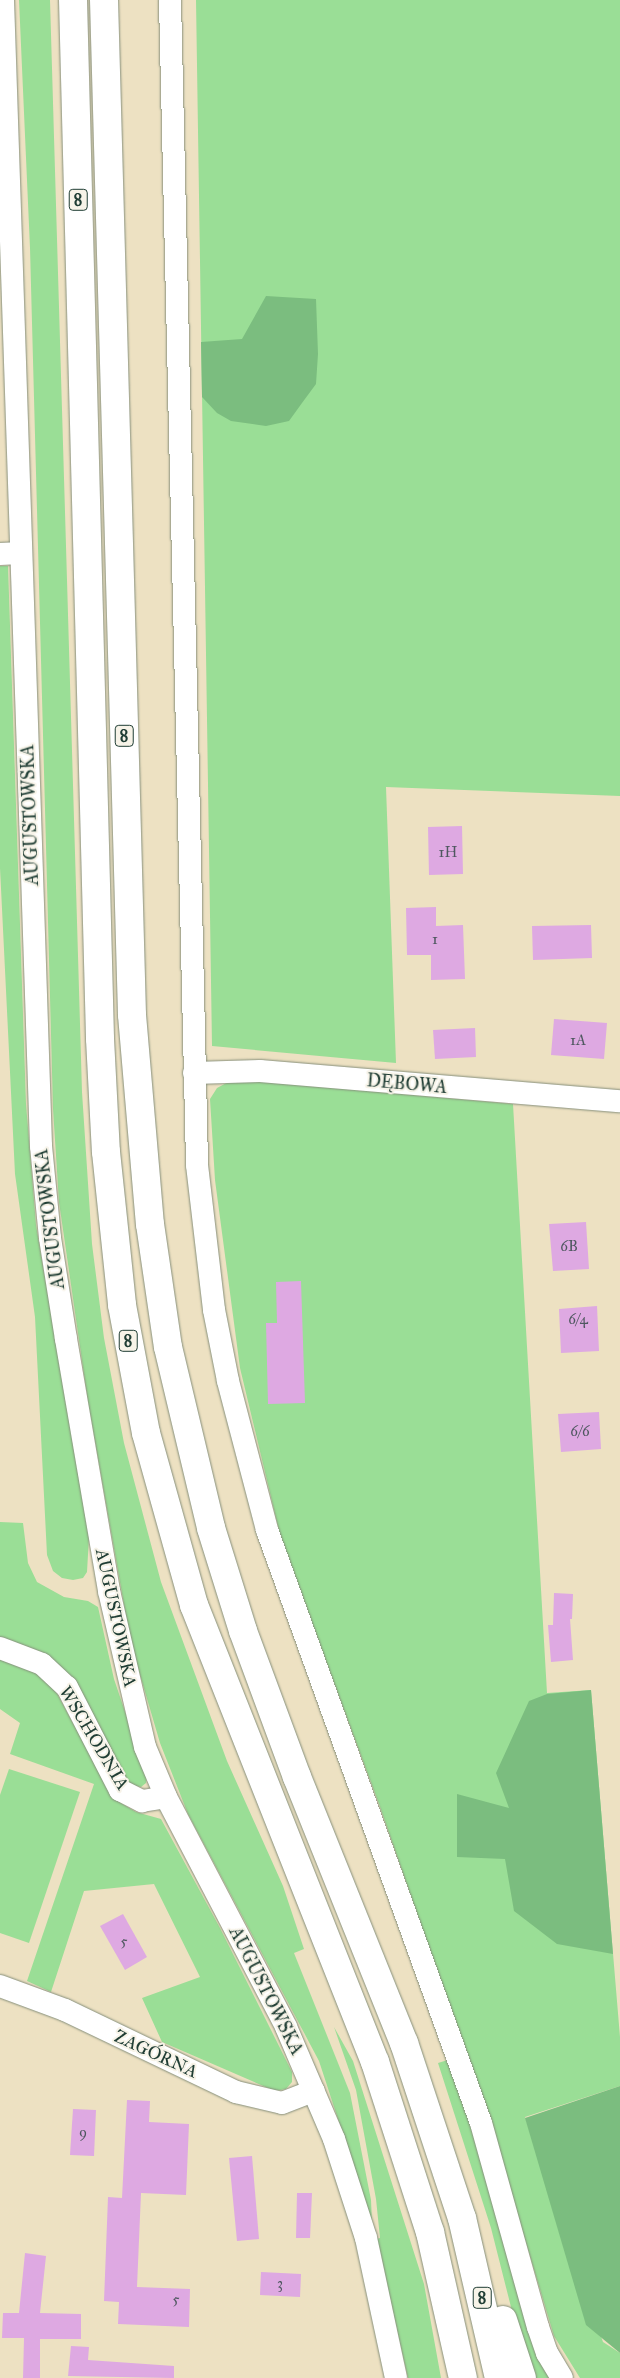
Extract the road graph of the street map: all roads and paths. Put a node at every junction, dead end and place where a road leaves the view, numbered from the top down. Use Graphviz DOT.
graph roads {
  1 [pos="3,0"];
  2 [pos="73,0"];
  3 [pos="104,0"];
  4 [pos="170,0"];
  5 [pos="5,201"];
  6 [pos="10,554"];
  7 [pos="194,1072"];
  8 [pos="620,1101"];
  9 [pos="0,1648"];
  10 [pos="166,1797"];
  11 [pos="0,1986"];
  12 [pos="314,2091"];
  13 [pos="462,2218"];
  14 [pos="396,2378"];
  15 [pos="464,2378"];
  16 [pos="499,2378"];
  17 [pos="522,2378"];
  18 [pos="562,2378"];
  1 -- 5 [label="street, AUGUSTOWSKA"];
  2 -- 15 [label="highway, 8"];
  3 -- 13 [label="highway, 8"];
  4 -- 7 [label="street"];
  5 -- 6 [label="street, AUGUSTOWSKA"];
  6 -- 10 [label="street, AUGUSTOWSKA"];
  7 -- 8 [label="street, DĘBOWA"];
  7 -- 18 [label="street"];
  9 -- 10 [label="street, WSCHODNIA"];
  10 -- 12 [label="street, AUGUSTOWSKA"];
  11 -- 12 [label="street, ZAGÓRNA"];
  12 -- 14 [label="street, AUGUSTOWSKA"];
  13 -- 16 [label="highway, 8"];
  13 -- 17 [label="highway"];
}
